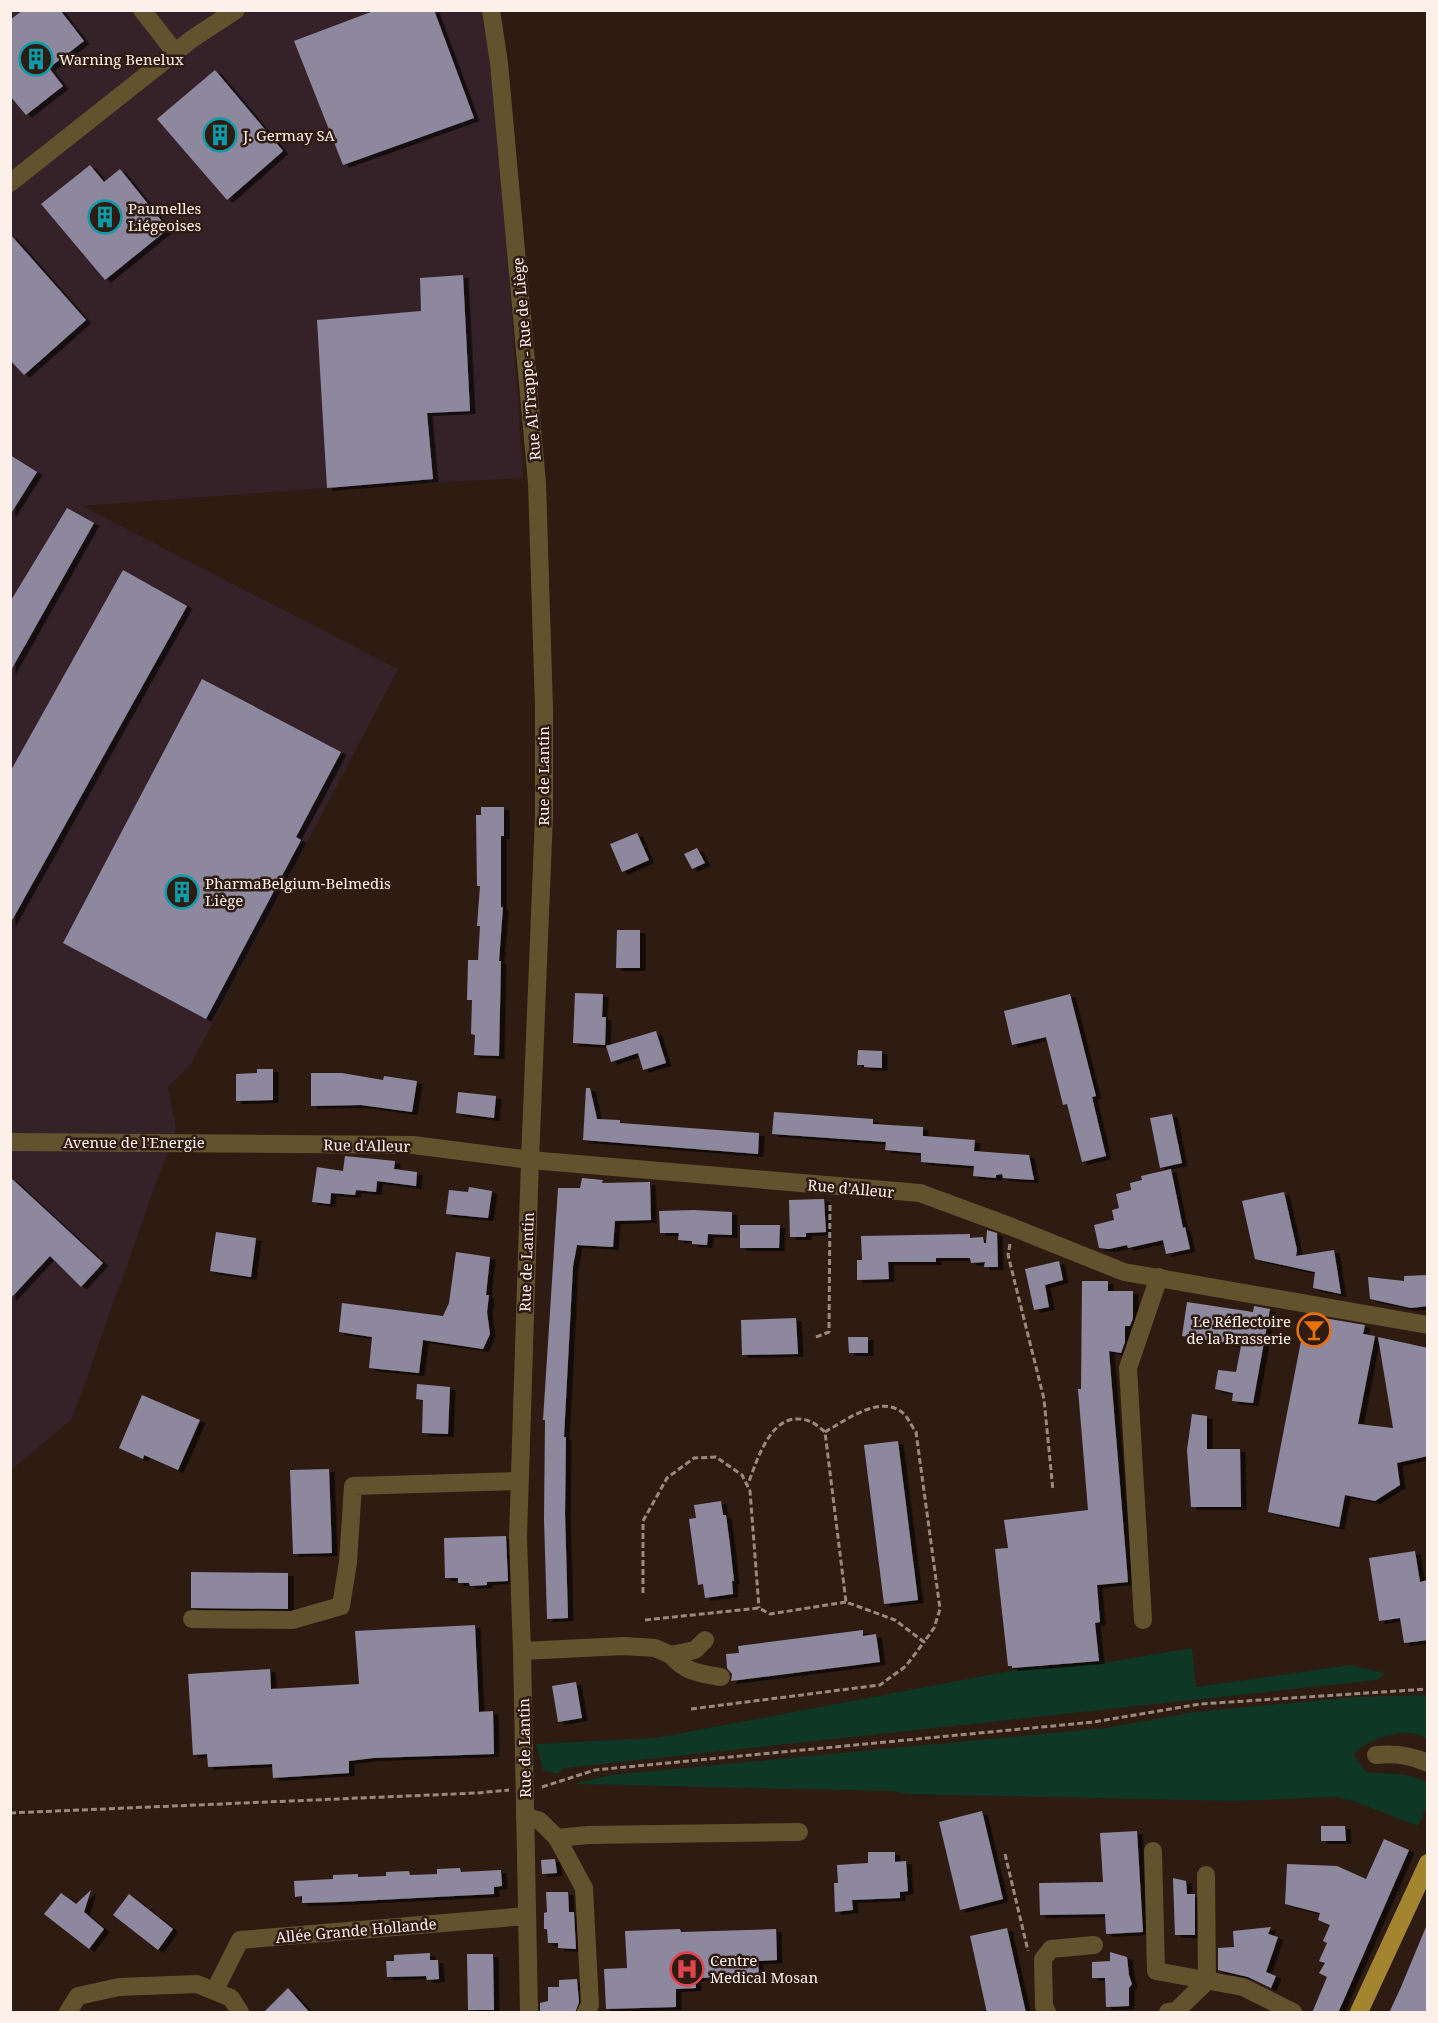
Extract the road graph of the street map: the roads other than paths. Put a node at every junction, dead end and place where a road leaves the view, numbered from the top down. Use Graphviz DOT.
graph roads {
  1 [pos="142,10"];
  2 [pos="236,10"];
  3 [pos="491,10"];
  4 [pos="175,52"];
  5 [pos="10,183"];
  6 [pos="544,708"];
  7 [pos="10,1142"];
  8 [pos="256,1143"];
  9 [pos="530,1160"];
  10 [pos="1159,1277"];
  11 [pos="1428,1325"];
  12 [pos="518,1481"];
  13 [pos="192,1619"];
  14 [pos="1143,1620"];
  15 [pos="705,1640"];
  16 [pos="522,1651"];
  17 [pos="671,1655"];
  18 [pos="721,1677"];
  19 [pos="1376,1755"];
  20 [pos="1428,1763"];
  21 [pos="525,1816"];
  22 [pos="799,1832"];
  23 [pos="556,1838"];
  24 [pos="1153,1851"];
  25 [pos="1428,1863"];
  26 [pos="1206,1875"];
  27 [pos="528,1916"];
  28 [pos="1094,1945"];
  29 [pos="1207,1981"];
  30 [pos="215,1990"];
  31 [pos="68,2013"];
  32 [pos="240,2013"];
  33 [pos="529,2013"];
  34 [pos="586,2013"];
  35 [pos="1047,2013"];
  36 [pos="1167,2013"];
  37 [pos="1293,2013"];
  38 [pos="1359,2013"];
  1 -- 4 [label="street"];
  2 -- 4 [label="street"];
  3 -- 6 [label="street, Rue Al'Trappe - Rue de Liège"];
  4 -- 5 [label="street"];
  6 -- 9 [label="street, Rue de Lantin"];
  7 -- 8 [label="street, Avenue de l'Energie"];
  8 -- 9 [label="street, Rue d'Alleur"];
  9 -- 10 [label="street, Rue d'Alleur"];
  9 -- 12 [label="street, Rue de Lantin"];
  10 -- 11 [label="street, Rue d'Alleur"];
  10 -- 14 [label="street"];
  12 -- 13 [label="street"];
  12 -- 16 [label="street, Rue de Lantin"];
  15 -- 17 [label="street"];
  16 -- 17 [label="street"];
  16 -- 21 [label="street, Rue de Lantin"];
  17 -- 18 [label="street"];
  19 -- 20 [label="street"];
  21 -- 23 [label="street, Rue de Lantin"];
  21 -- 27 [label="street, Rue de Lantin"];
  22 -- 23 [label="street"];
  23 -- 34 [label="street, Rue de Lantin"];
  24 -- 29 [label="street"];
  25 -- 38 [label="main road"];
  26 -- 29 [label="street"];
  27 -- 30 [label="street, Allée Grande Hollande"];
  27 -- 33 [label="street, Rue de Lantin"];
  28 -- 35 [label="street"];
  29 -- 36 [label="street"];
  29 -- 37 [label="street"];
  30 -- 31 [label="street"];
  30 -- 32 [label="street"];
}
